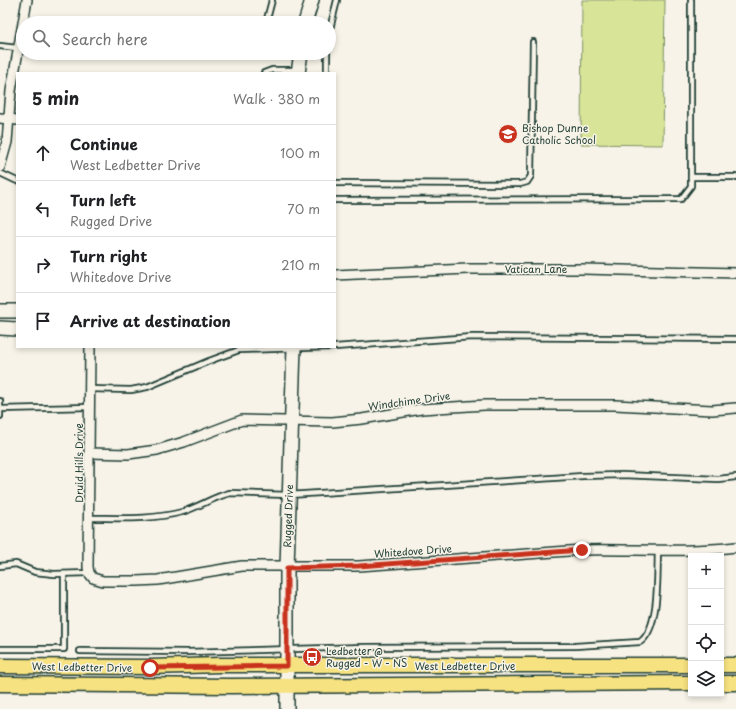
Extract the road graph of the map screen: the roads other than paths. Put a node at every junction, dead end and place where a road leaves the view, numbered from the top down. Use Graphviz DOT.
graph roads {
  1 [pos="27,0"];
  2 [pos="272,0"];
  3 [pos="312,0"];
  4 [pos="337,0"];
  5 [pos="691,0"];
  6 [pos="24,16"];
  7 [pos="268,16"];
  8 [pos="307,16"];
  9 [pos="333,16"];
  10 [pos="532,42"];
  11 [pos="0,46"];
  12 [pos="16,48"];
  13 [pos="16,55"];
  14 [pos="300,60"];
  15 [pos="327,60"];
  16 [pos="298,71"];
  17 [pos="267,72"];
  18 [pos="326,72"];
  19 [pos="9,119"];
  20 [pos="0,167"];
  21 [pos="0,173"];
  22 [pos="692,177"];
  23 [pos="736,177"];
  24 [pos="16,181"];
  25 [pos="336,183"];
  26 [pos="336,200"];
  27 [pos="736,273"];
  28 [pos="336,275"];
  29 [pos="0,311"];
  30 [pos="16,311"];
  31 [pos="0,328"];
  32 [pos="16,329"];
  33 [pos="736,340"];
  34 [pos="336,347"];
  35 [pos="90,348"];
  36 [pos="294,348"];
  37 [pos="90,389"];
  38 [pos="0,401"];
  39 [pos="90,407"];
  40 [pos="736,408"];
  41 [pos="0,409"];
  42 [pos="0,416"];
  43 [pos="292,421"];
  44 [pos="90,453"];
  45 [pos="736,477"];
  46 [pos="289,495"];
  47 [pos="90,518"];
  48 [pos="736,547"];
  49 [pos="658,550"];
  50 [pos="0,566"];
  51 [pos="287,568"];
  52 [pos="64,574"];
  53 [pos="91,576"];
  54 [pos="0,649"];
  55 [pos="287,649"];
  56 [pos="80,651"];
  57 [pos="688,665"];
  58 [pos="0,666"];
  59 [pos="287,666"];
  60 [pos="574,667"];
  61 [pos="688,683"];
  62 [pos="724,683"];
  63 [pos="736,683"];
  64 [pos="0,684"];
  65 [pos="574,684"];
  66 [pos="287,686"];
  67 [pos="287,709"];
  1 -- 6 [label="street"];
  2 -- 7 [label="lane"];
  3 -- 8 [label="street"];
  4 -- 9 [label="lane"];
  5 -- 22 [label="lane"];
  10 -- 25 [label="lane"];
  11 -- 12 [label="lane"];
  13 -- 19 [label="street"];
  14 -- 16 [label="street"];
  15 -- 18 [label="lane"];
  16 -- 17 [label="lane"];
  19 -- 20 [label="street"];
  21 -- 24 [label="lane"];
  22 -- 23 [label="lane"];
  22 -- 26 [label="lane"];
  27 -- 28 [label="street, Vatican Lane"];
  29 -- 30 [label="street"];
  31 -- 32 [label="street"];
  33 -- 34 [label="lane"];
  35 -- 37 [label="street, Druid Hills Drive"];
  36 -- 37 [label="lane"];
  36 -- 43 [label="street, Rugged Drive"];
  37 -- 39 [label="street, Druid Hills Drive"];
  38 -- 41 [label="lane"];
  39 -- 41 [label="lane"];
  39 -- 44 [label="street, Druid Hills Drive"];
  40 -- 43 [label="street, Windchime Drive"];
  41 -- 42 [label="lane"];
  43 -- 44 [label="street, Windchime Drive"];
  43 -- 46 [label="street, Rugged Drive"];
  44 -- 47 [label="street, Druid Hills Drive"];
  45 -- 46 [label="lane"];
  46 -- 47 [label="lane"];
  46 -- 51 [label="street, Rugged Drive"];
  47 -- 53 [label="street, Druid Hills Drive"];
  48 -- 49 [label="street, Whitedove Drive"];
  49 -- 51 [label="street, Whitedove Drive"];
  49 -- 55 [label="lane"];
  50 -- 52 [label="lane"];
  51 -- 53 [label="street, Whitedove Drive"];
  51 -- 55 [label="street, Rugged Drive"];
  52 -- 53 [label="lane"];
  52 -- 54 [label="lane"];
  55 -- 56 [label="lane"];
  55 -- 59 [label="street, Rugged Drive"];
  57 -- 60 [label="main road, West Ledbetter Drive"];
  58 -- 59 [label="main road, West Ledbetter Drive"];
  59 -- 60 [label="main road, West Ledbetter Drive"];
  59 -- 66 [label="street, Rugged Drive"];
  60 -- 65 [label="main road"];
  61 -- 65 [label="main road, West Ledbetter Drive"];
  62 -- 63 [label="main road"];
  64 -- 66 [label="main road, West Ledbetter Drive"];
  65 -- 66 [label="main road, West Ledbetter Drive"];
  66 -- 67 [label="street, Rugged Drive"];
}
